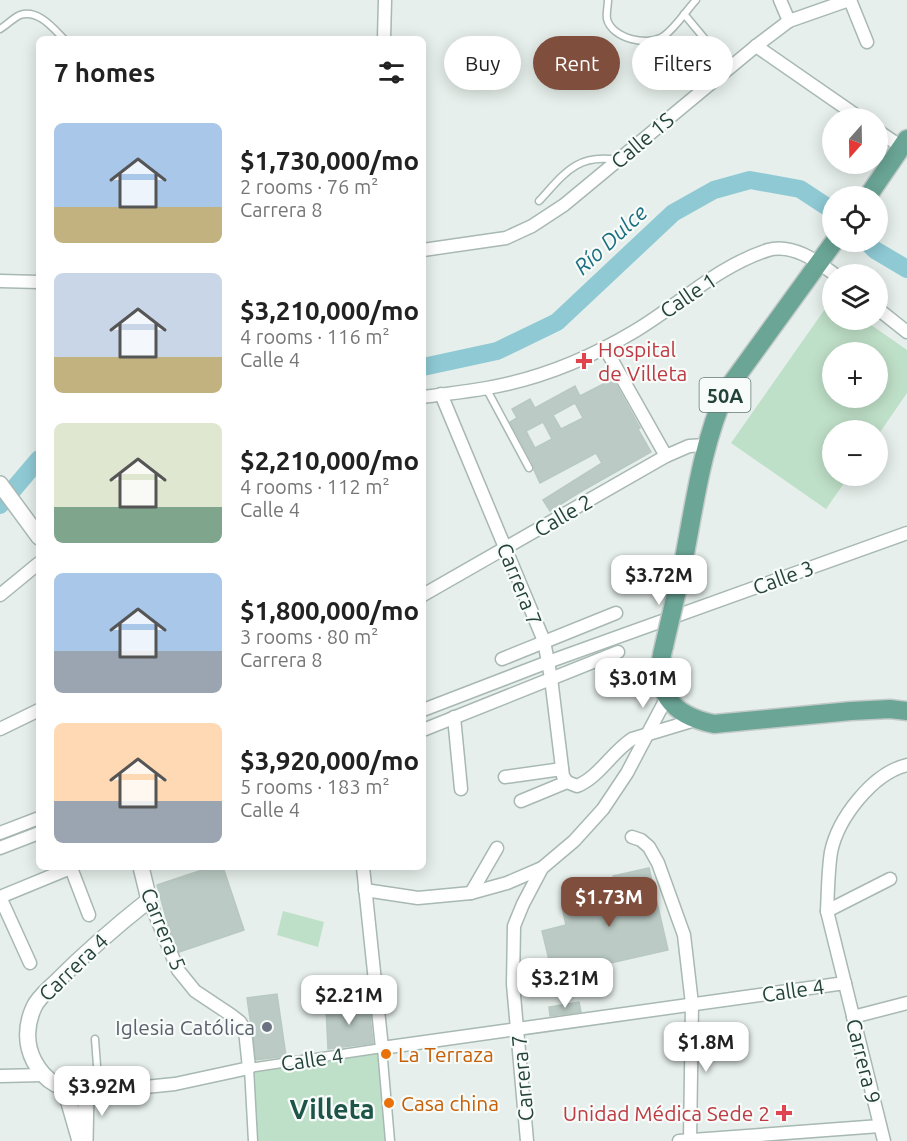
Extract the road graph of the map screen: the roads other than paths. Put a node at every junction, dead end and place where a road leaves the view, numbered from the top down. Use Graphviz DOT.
graph roads {
  1 [pos="385,0"];
  2 [pos="608,0"];
  3 [pos="696,0"];
  4 [pos="780,0"];
  5 [pos="850,0"];
  6 [pos="684,14"];
  7 [pos="789,21"];
  8 [pos="0,29"];
  9 [pos="61,36"];
  10 [pos="384,36"];
  11 [pos="702,36"];
  12 [pos="867,42"];
  13 [pos="756,45"];
  14 [pos="733,65"];
  15 [pos="702,90"];
  16 [pos="846,108"];
  17 [pos="888,136"];
  18 [pos="905,146"];
  19 [pos="618,160"];
  20 [pos="875,186"];
  21 [pos="539,201"];
  22 [pos="426,248"];
  23 [pos="822,251"];
  24 [pos="826,252"];
  25 [pos="36,282"];
  26 [pos="3,283"];
  27 [pos="888,317"];
  28 [pos="907,332"];
  29 [pos="604,348"];
  30 [pos="486,388"];
  31 [pos="441,394"];
  32 [pos="426,396"];
  33 [pos="706,446"];
  34 [pos="666,456"];
  35 [pos="529,468"];
  36 [pos="1,485"];
  37 [pos="36,532"];
  38 [pos="907,533"];
  39 [pos="506,548"];
  40 [pos="36,565"];
  41 [pos="426,593"];
  42 [pos="0,595"];
  43 [pos="616,613"];
  44 [pos="544,641"];
  45 [pos="618,652"];
  46 [pos="502,658"];
  47 [pos="548,662"];
  48 [pos="551,678"];
  49 [pos="667,697"];
  50 [pos="426,709"];
  51 [pos="36,711"];
  52 [pos="907,711"];
  53 [pos="454,717"];
  54 [pos="694,720"];
  55 [pos="0,729"];
  56 [pos="426,729"];
  57 [pos="646,735"];
  58 [pos="907,765"];
  59 [pos="562,769"];
  60 [pos="505,777"];
  61 [pos="567,782"];
  62 [pos="461,789"];
  63 [pos="521,801"];
  64 [pos="36,819"];
  65 [pos="0,833"];
  66 [pos="36,834"];
  67 [pos="632,837"];
  68 [pos="0,848"];
  69 [pos="497,848"];
  70 [pos="542,868"];
  71 [pos="67,870"];
  72 [pos="73,870"];
  73 [pos="142,870"];
  74 [pos="363,870"];
  75 [pos="890,879"];
  76 [pos="364,890"];
  77 [pos="471,893"];
  78 [pos="0,897"];
  79 [pos="149,900"];
  80 [pos="827,911"];
  81 [pos="89,915"];
  82 [pos="30,963"];
  83 [pos="845,983"];
  84 [pos="907,1003"];
  85 [pos="692,1004"];
  86 [pos="853,1017"];
  87 [pos="518,1029"];
  88 [pos="94,1040"];
  89 [pos="382,1048"];
  90 [pos="249,1068"];
  91 [pos="43,1075"];
  92 [pos="0,1076"];
  93 [pos="65,1089"];
  94 [pos="93,1093"];
  95 [pos="880,1126"];
  96 [pos="750,1138"];
  97 [pos="80,1141"];
  98 [pos="85,1141"];
  99 [pos="253,1141"];
  100 [pos="390,1141"];
  101 [pos="527,1141"];
  102 [pos="686,1141"];
  103 [pos="884,1141"];
  1 -- 10 [label="street"];
  2 -- 6 [label="lane"];
  3 -- 6 [label="lane"];
  4 -- 7 [label="street"];
  5 -- 7 [label="street, Calle 1S"];
  5 -- 12 [label="street"];
  6 -- 11 [label="lane"];
  7 -- 13 [label="street, Calle 1S"];
  8 -- 9 [label="lane"];
  13 -- 14 [label="street, Calle 1S"];
  13 -- 16 [label="street"];
  15 -- 19 [label="street, Calle 1S"];
  17 -- 18 [label="street"];
  18 -- 20 [label="main road"];
  19 -- 21 [label="lane"];
  19 -- 22 [label="street, Calle 1S"];
  23 -- 29 [label="street, Calle 1"];
  24 -- 33 [label="main road, 50A"];
  25 -- 26 [label="street"];
  27 -- 28 [label="street"];
  29 -- 30 [label="street, Calle 1"];
  29 -- 34 [label="street"];
  30 -- 31 [label="street, Calle 1"];
  30 -- 35 [label="lane"];
  31 -- 32 [label="street, Calle 1"];
  31 -- 39 [label="street, Carrera 7"];
  33 -- 34 [label="street, Calle 2"];
  33 -- 49 [label="main road, 50A, bridge"];
  34 -- 39 [label="street, Calle 2"];
  36 -- 37 [label="street"];
  38 -- 47 [label="street, Calle 3"];
  39 -- 41 [label="street, Calle 2"];
  39 -- 44 [label="street, Carrera 7"];
  40 -- 42 [label="street"];
  43 -- 44 [label="street"];
  44 -- 46 [label="street"];
  44 -- 47 [label="street, Carrera 7"];
  45 -- 48 [label="street"];
  47 -- 48 [label="street, Carrera 7"];
  47 -- 50 [label="street, Calle 3"];
  48 -- 53 [label="street"];
  48 -- 59 [label="street, Carrera 7"];
  49 -- 54 [label="main road"];
  49 -- 57 [label="street, Carrera 7"];
  51 -- 55 [label="street"];
  52 -- 54 [label="main road"];
  53 -- 56 [label="street"];
  53 -- 62 [label="street"];
  54 -- 57 [label="street"];
  57 -- 61 [label="street"];
  57 -- 70 [label="street, Carrera 7"];
  58 -- 80 [label="street, Carrera 9"];
  59 -- 60 [label="street"];
  59 -- 61 [label="street, Carrera 7"];
  61 -- 63 [label="street"];
  64 -- 65 [label="street"];
  66 -- 68 [label="street"];
  67 -- 85 [label="street"];
  69 -- 77 [label="street"];
  70 -- 77 [label="street"];
  70 -- 87 [label="street, Carrera 7"];
  71 -- 78 [label="street"];
  72 -- 81 [label="street"];
  73 -- 79 [label="street, Carrera 5"];
  74 -- 76 [label="street"];
  75 -- 80 [label="street"];
  76 -- 77 [label="street"];
  76 -- 89 [label="street"];
  78 -- 82 [label="street"];
  79 -- 90 [label="street, Carrera 5"];
  79 -- 91 [label="street, Carrera 4"];
  80 -- 83 [label="street, Carrera 9"];
  83 -- 85 [label="street, Calle 4"];
  83 -- 86 [label="street, Carrera 9"];
  84 -- 86 [label="street"];
  85 -- 87 [label="street, Calle 4"];
  85 -- 102 [label="street"];
  86 -- 95 [label="street, Carrera 9"];
  87 -- 89 [label="street, Calle 4"];
  87 -- 101 [label="street, Carrera 7"];
  88 -- 94 [label="lane"];
  89 -- 90 [label="street, Calle 4"];
  89 -- 100 [label="street"];
  90 -- 94 [label="street, Calle 4"];
  90 -- 99 [label="street, Carrera 5"];
  91 -- 92 [label="street"];
  91 -- 93 [label="street"];
  93 -- 94 [label="street, Calle 4"];
  93 -- 97 [label="street"];
  94 -- 98 [label="street"];
  95 -- 96 [label="street"];
  95 -- 103 [label="street, Carrera 9"];
  96 -- 102 [label="street"];
}
